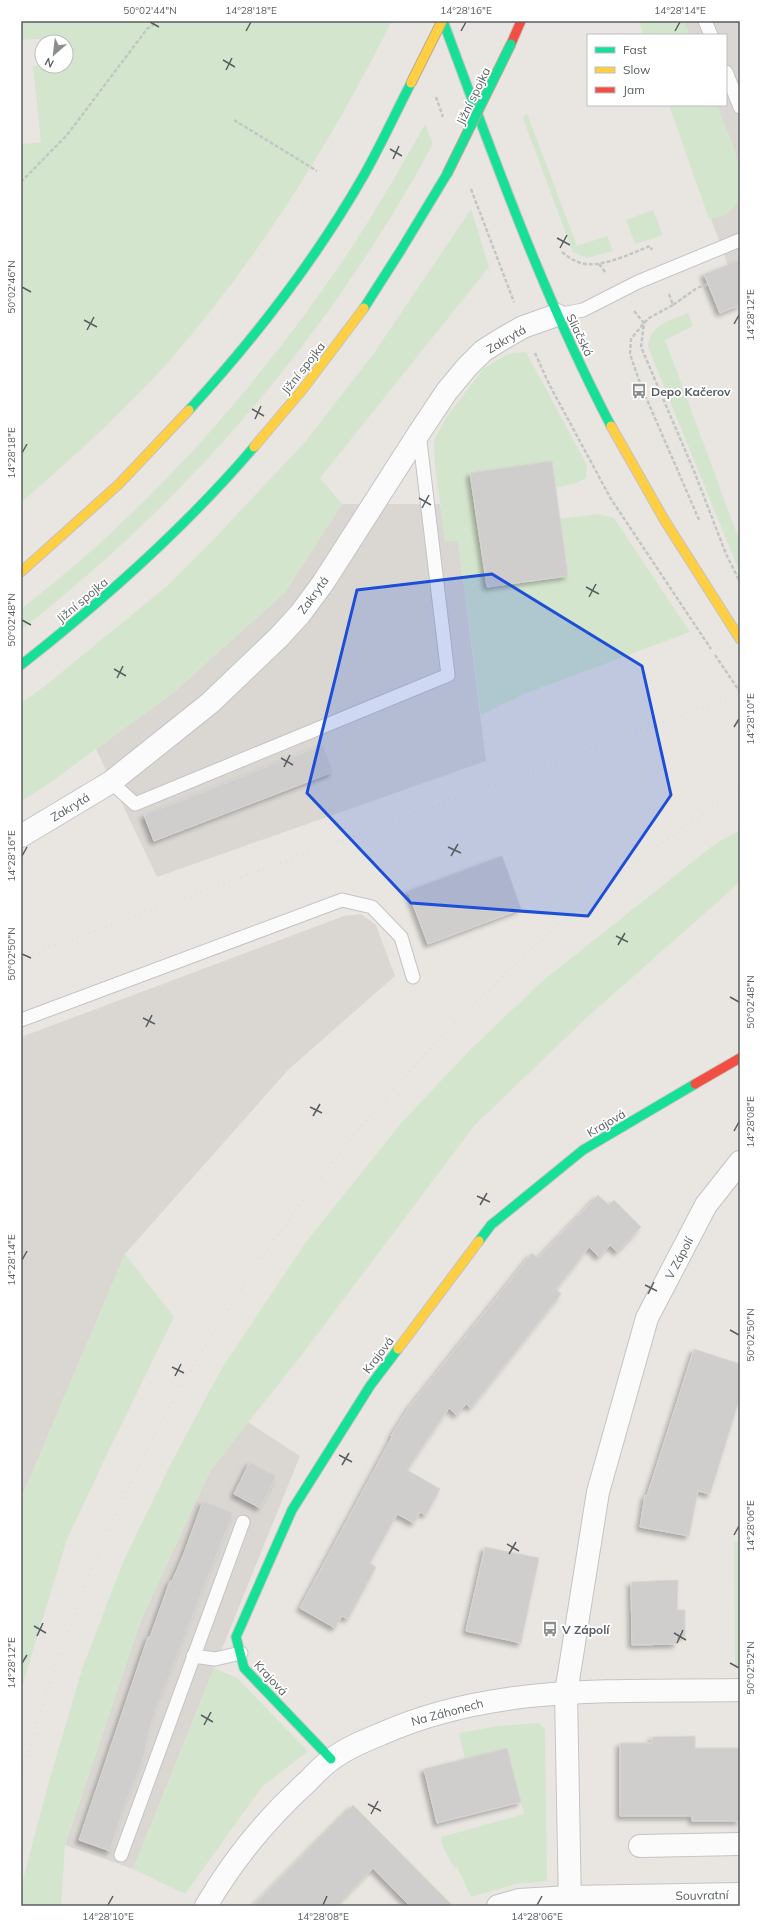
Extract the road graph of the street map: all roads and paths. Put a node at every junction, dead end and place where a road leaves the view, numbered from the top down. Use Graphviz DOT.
graph roads {
  1 [pos="159,21"];
  2 [pos="442,21"];
  3 [pos="521,21"];
  4 [pos="705,21"];
  5 [pos="738,21"];
  6 [pos="740,25"];
  7 [pos="711,34"];
  8 [pos="727,74"];
  9 [pos="740,107"];
  10 [pos="234,120"];
  11 [pos="317,172"];
  12 [pos="21,182"];
  13 [pos="469,185"];
  14 [pos="740,240"];
  15 [pos="560,250"];
  16 [pos="599,264"];
  17 [pos="673,305"];
  18 [pos="557,315"];
  19 [pos="644,323"];
  20 [pos="523,327"];
  21 [pos="419,433"];
  22 [pos="701,524"];
  23 [pos="21,572"];
  24 [pos="740,582"];
  25 [pos="738,635"];
  26 [pos="21,665"];
  27 [pos="740,692"];
  28 [pos="111,782"];
  29 [pos="21,836"];
  30 [pos="412,977"];
  31 [pos="21,1020"];
  32 [pos="740,1058"];
  33 [pos="740,1162"];
  34 [pos="243,1522"];
  35 [pos="241,1653"];
  36 [pos="193,1656"];
  37 [pos="740,1690"];
  38 [pos="566,1693"];
  39 [pos="332,1759"];
  40 [pos="740,1844"];
  41 [pos="640,1846"];
  42 [pos="120,1855"];
  43 [pos="740,1894"];
  44 [pos="570,1902"];
  45 [pos="206,1906"];
  46 [pos="498,1906"];
  1 -- 12 [label="path"];
  2 -- 18 [label="main road, Sliačská"];
  2 -- 23 [label="main road, bridge"];
  3 -- 26 [label="main road, Jižní spojka, bridge"];
  4 -- 7 [label="lane"];
  5 -- 6 [label="path"];
  8 -- 9 [label="lane"];
  10 -- 11 [label="path"];
  13 -- 20 [label="path"];
  14 -- 18 [label="lane"];
  15 -- 16 [label="path"];
  17 -- 19 [label="path"];
  18 -- 20 [label="street, Zakrytá"];
  18 -- 25 [label="main road, Sliačská"];
  19 -- 22 [label="path"];
  19 -- 24 [label="path"];
  20 -- 21 [label="street, Zakrytá"];
  20 -- 27 [label="path"];
  21 -- 28 [label="street, Zakrytá"];
  21 -- 28 [label="lane"];
  28 -- 29 [label="street, Zakrytá"];
  30 -- 31 [label="lane"];
  32 -- 35 [label="main road, Krajová"];
  33 -- 38 [label="street, V Zápolí"];
  34 -- 36 [label="lane"];
  35 -- 36 [label="lane"];
  35 -- 39 [label="main road, Krajová"];
  36 -- 42 [label="lane"];
  37 -- 38 [label="street, Na Záhonech"];
  38 -- 39 [label="street, Na Záhonech"];
  38 -- 44 [label="street, V Zápolí"];
  39 -- 45 [label="street, Na Záhonech"];
  40 -- 41 [label="street"];
  43 -- 44 [label="street, Souvratní"];
  44 -- 46 [label="street, Souvratní"];
}
